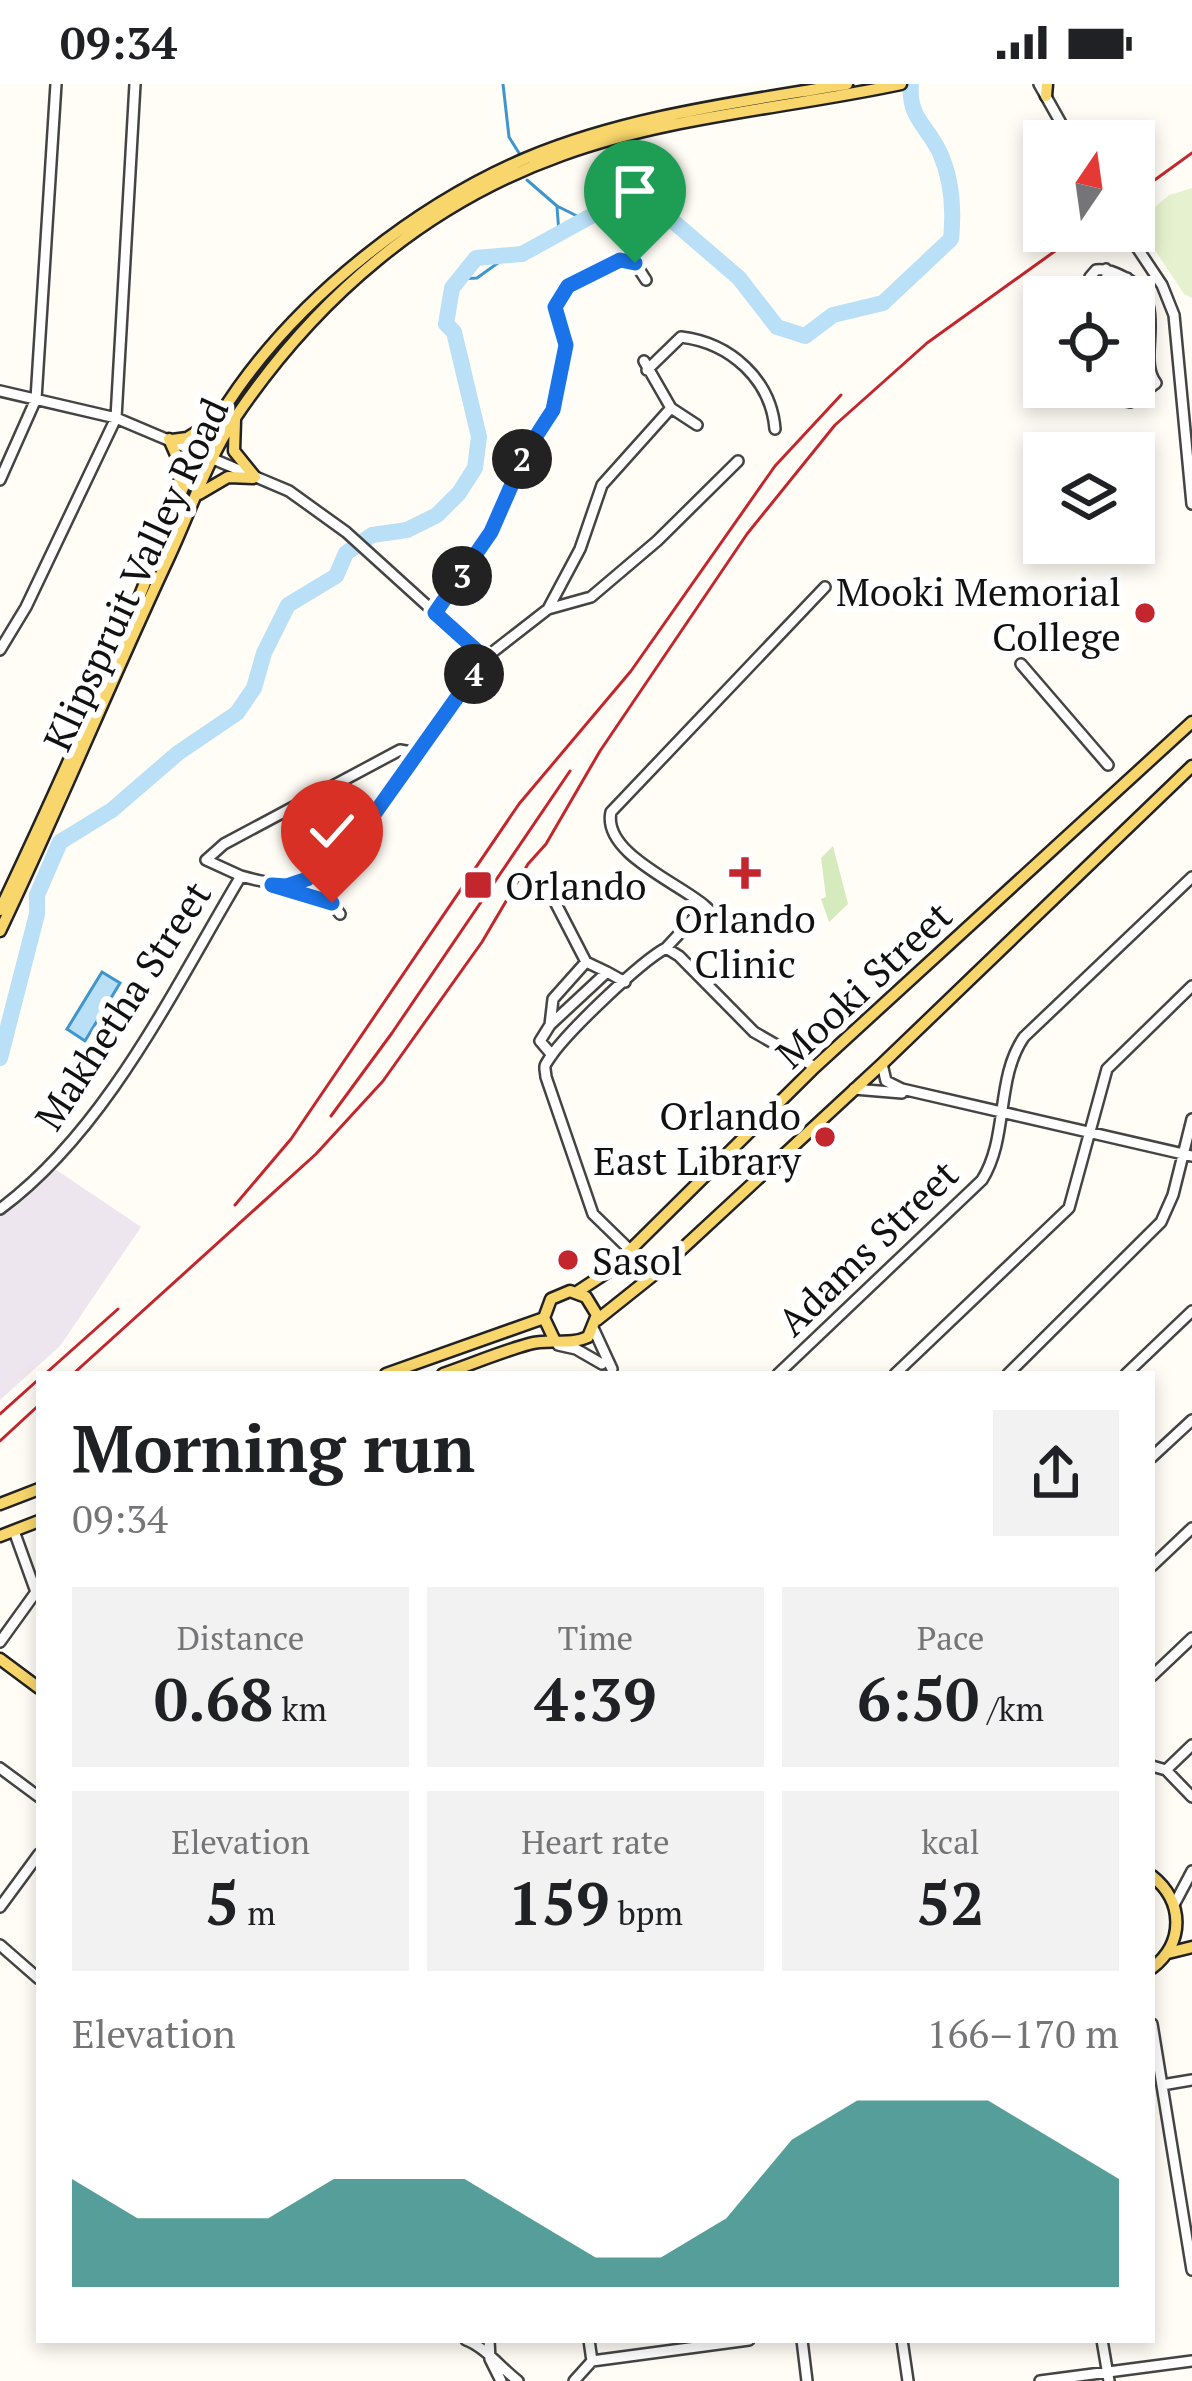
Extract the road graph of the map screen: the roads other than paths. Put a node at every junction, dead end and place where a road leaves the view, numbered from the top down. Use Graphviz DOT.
graph roads {
  1 [pos="56,84"];
  2 [pos="135,84"];
  3 [pos="847,84"];
  4 [pos="901,84"];
  5 [pos="1044,88"];
  6 [pos="1060,120"];
  7 [pos="1139,252"];
  8 [pos="1106,269"];
  9 [pos="1092,276"];
  10 [pos="1107,276"];
  11 [pos="1122,276"];
  12 [pos="646,280"];
  13 [pos="1182,382"];
  14 [pos="1156,383"];
  15 [pos="0,391"];
  16 [pos="36,399"];
  17 [pos="671,408"];
  18 [pos="236,417"];
  19 [pos="116,418"];
  20 [pos="219,418"];
  21 [pos="697,425"];
  22 [pos="775,429"];
  23 [pos="170,440"];
  24 [pos="200,454"];
  25 [pos="213,460"];
  26 [pos="738,461"];
  27 [pos="256,478"];
  28 [pos="0,480"];
  29 [pos="197,496"];
  30 [pos="178,501"];
  31 [pos="1192,504"];
  32 [pos="825,587"];
  33 [pos="548,609"];
  34 [pos="435,613"];
  35 [pos="0,650"];
  36 [pos="485,658"];
  37 [pos="1021,664"];
  38 [pos="1192,722"];
  39 [pos="417,753"];
  40 [pos="1108,765"];
  41 [pos="1192,766"];
  42 [pos="241,876"];
  43 [pos="1192,877"];
  44 [pos="272,885"];
  45 [pos="554,900"];
  46 [pos="706,906"];
  47 [pos="0,910"];
  48 [pos="340,914"];
  49 [pos="730,929"];
  50 [pos="0,931"];
  51 [pos="666,948"];
  52 [pos="586,962"];
  53 [pos="607,972"];
  54 [pos="626,982"];
  55 [pos="1192,986"];
  56 [pos="550,1025"];
  57 [pos="552,1055"];
  58 [pos="799,1060"];
  59 [pos="882,1064"];
  60 [pos="815,1066"];
  61 [pos="804,1077"];
  62 [pos="854,1089"];
  63 [pos="914,1092"];
  64 [pos="1001,1112"];
  65 [pos="1192,1118"];
  66 [pos="1092,1133"];
  67 [pos="1188,1155"];
  68 [pos="0,1209"];
  69 [pos="630,1250"];
  70 [pos="577,1292"];
  71 [pos="1192,1311"];
  72 [pos="544,1313"];
  73 [pos="595,1325"];
  74 [pos="548,1340"];
  75 [pos="577,1342"];
  76 [pos="610,1369"];
  77 [pos="394,1371"];
  78 [pos="452,1371"];
  79 [pos="781,1371"];
  80 [pos="898,1371"];
  81 [pos="1011,1371"];
  82 [pos="1129,1371"];
  83 [pos="1192,1420"];
  84 [pos="1155,1454"];
  85 [pos="36,1490"];
  86 [pos="0,1504"];
  87 [pos="36,1523"];
  88 [pos="1192,1528"];
  89 [pos="14,1531"];
  90 [pos="0,1536"];
  91 [pos="1155,1563"];
  92 [pos="36,1589"];
  93 [pos="36,1593"];
  94 [pos="1192,1638"];
  95 [pos="0,1642"];
  96 [pos="0,1659"];
  97 [pos="1155,1673"];
  98 [pos="36,1686"];
  99 [pos="1192,1745"];
  100 [pos="1155,1767"];
  101 [pos="0,1770"];
  102 [pos="1166,1770"];
  103 [pos="36,1795"];
  104 [pos="1192,1797"];
  105 [pos="36,1858"];
  106 [pos="1192,1871"];
  107 [pos="1155,1878"];
  108 [pos="1163,1885"];
  109 [pos="1174,1903"];
  110 [pos="0,1907"];
  111 [pos="1178,1920"];
  112 [pos="1192,1938"];
  113 [pos="0,1945"];
  114 [pos="1192,1948"];
  115 [pos="1168,1953"];
  116 [pos="1155,1965"];
  117 [pos="36,1975"];
  118 [pos="1155,2053"];
  119 [pos="1192,2080"];
  120 [pos="1162,2085"];
  121 [pos="1192,2173"];
  122 [pos="1177,2176"];
  123 [pos="1192,2270"];
  124 [pos="474,2343"];
  125 [pos="489,2343"];
  126 [pos="589,2343"];
  127 [pos="727,2343"];
  128 [pos="802,2343"];
  129 [pos="902,2343"];
  130 [pos="1102,2343"];
  131 [pos="490,2360"];
  132 [pos="592,2361"];
  133 [pos="1192,2361"];
  134 [pos="1108,2377"];
  135 [pos="501,2381"];
  136 [pos="518,2381"];
  137 [pos="574,2381"];
  138 [pos="807,2381"];
  139 [pos="908,2381"];
  140 [pos="1040,2381"];
  1 -- 16 [label="street"];
  2 -- 19 [label="street"];
  3 -- 20 [label="main road, Klipspruit Valley Road"];
  4 -- 18 [label="main road, Klipspruit Valley Road"];
  5 -- 6 [label="street"];
  7 -- 13 [label="street"];
  8 -- 9 [label="street"];
  8 -- 10 [label="street"];
  8 -- 11 [label="street"];
  12 -- 34 [label="street"];
  13 -- 14 [label="street"];
  13 -- 31 [label="street"];
  15 -- 16 [label="street"];
  16 -- 19 [label="street"];
  16 -- 28 [label="street"];
  17 -- 21 [label="street"];
  17 -- 22 [label="street"];
  17 -- 33 [label="street"];
  18 -- 25 [label="main road, Klipspruit Valley Road"];
  18 -- 27 [label="main road"];
  19 -- 23 [label="street"];
  19 -- 35 [label="street"];
  20 -- 23 [label="main road"];
  20 -- 24 [label="main road, Klipspruit Valley Road"];
  23 -- 24 [label="street"];
  23 -- 30 [label="main road"];
  24 -- 25 [label="street"];
  24 -- 30 [label="main road, Klipspruit Valley Road"];
  25 -- 27 [label="street"];
  25 -- 29 [label="main road, Klipspruit Valley Road"];
  26 -- 33 [label="street"];
  27 -- 29 [label="main road"];
  27 -- 34 [label="street"];
  29 -- 50 [label="main road, Klipspruit Valley Road"];
  30 -- 47 [label="main road, Klipspruit Valley Road"];
  32 -- 46 [label="street"];
  33 -- 36 [label="street, Makhetha Street"];
  34 -- 36 [label="street"];
  36 -- 39 [label="street, Makhetha Street"];
  37 -- 40 [label="street"];
  38 -- 60 [label="main road, Mooki Street"];
  39 -- 42 [label="street"];
  39 -- 44 [label="street, Makhetha Street"];
  41 -- 59 [label="main road, Mooki Street"];
  42 -- 44 [label="street, Makhetha Street"];
  42 -- 68 [label="street, Makhetha Street"];
  43 -- 64 [label="street, Adams Street"];
  44 -- 48 [label="street"];
  45 -- 52 [label="street"];
  46 -- 49 [label="street"];
  46 -- 51 [label="street"];
  51 -- 54 [label="street"];
  51 -- 58 [label="street"];
  52 -- 53 [label="street"];
  52 -- 56 [label="street"];
  53 -- 54 [label="street"];
  53 -- 56 [label="street"];
  54 -- 57 [label="street"];
  55 -- 66 [label="street"];
  56 -- 57 [label="street"];
  57 -- 69 [label="street"];
  58 -- 60 [label="street"];
  58 -- 61 [label="street"];
  59 -- 62 [label="main road, Mooki Street"];
  59 -- 63 [label="street"];
  60 -- 61 [label="main road, Mooki Street"];
  61 -- 69 [label="main road, Mooki Street"];
  62 -- 63 [label="street"];
  62 -- 73 [label="main road, Mooki Street"];
  63 -- 64 [label="street"];
  64 -- 66 [label="street"];
  64 -- 79 [label="street, Adams Street"];
  65 -- 67 [label="street"];
  66 -- 67 [label="street"];
  66 -- 80 [label="street"];
  67 -- 81 [label="street"];
  69 -- 70 [label="main road, Mooki Street"];
  70 -- 72 [label="main road"];
  70 -- 73 [label="main road"];
  71 -- 82 [label="street"];
  72 -- 74 [label="main road"];
  72 -- 77 [label="main road"];
  73 -- 75 [label="main road"];
  73 -- 76 [label="street"];
  74 -- 75 [label="main road"];
  74 -- 76 [label="street"];
  74 -- 78 [label="main road"];
  75 -- 76 [label="street"];
  83 -- 84 [label="street"];
  85 -- 86 [label="main road"];
  87 -- 89 [label="main road"];
  88 -- 91 [label="street"];
  89 -- 90 [label="main road"];
  89 -- 92 [label="street"];
  93 -- 95 [label="street"];
  94 -- 97 [label="street"];
  96 -- 98 [label="main road"];
  99 -- 102 [label="street"];
  100 -- 102 [label="street"];
  101 -- 103 [label="street"];
  102 -- 104 [label="street"];
  105 -- 110 [label="street"];
  106 -- 108 [label="street"];
  106 -- 109 [label="street"];
  107 -- 108 [label="main road"];
  108 -- 109 [label="main road"];
  109 -- 111 [label="main road"];
  111 -- 112 [label="main road"];
  111 -- 115 [label="main road"];
  113 -- 117 [label="street"];
  114 -- 115 [label="main road"];
  115 -- 116 [label="main road"];
  118 -- 120 [label="street"];
  119 -- 120 [label="street"];
  120 -- 122 [label="street"];
  121 -- 122 [label="street"];
  122 -- 123 [label="street"];
  124 -- 131 [label="street"];
  125 -- 131 [label="street"];
  126 -- 132 [label="street"];
  127 -- 132 [label="street"];
  128 -- 138 [label="street"];
  129 -- 139 [label="street"];
  130 -- 134 [label="street"];
  131 -- 135 [label="street"];
  131 -- 136 [label="street"];
  132 -- 137 [label="street"];
  133 -- 134 [label="street"];
  134 -- 140 [label="street"];
}
